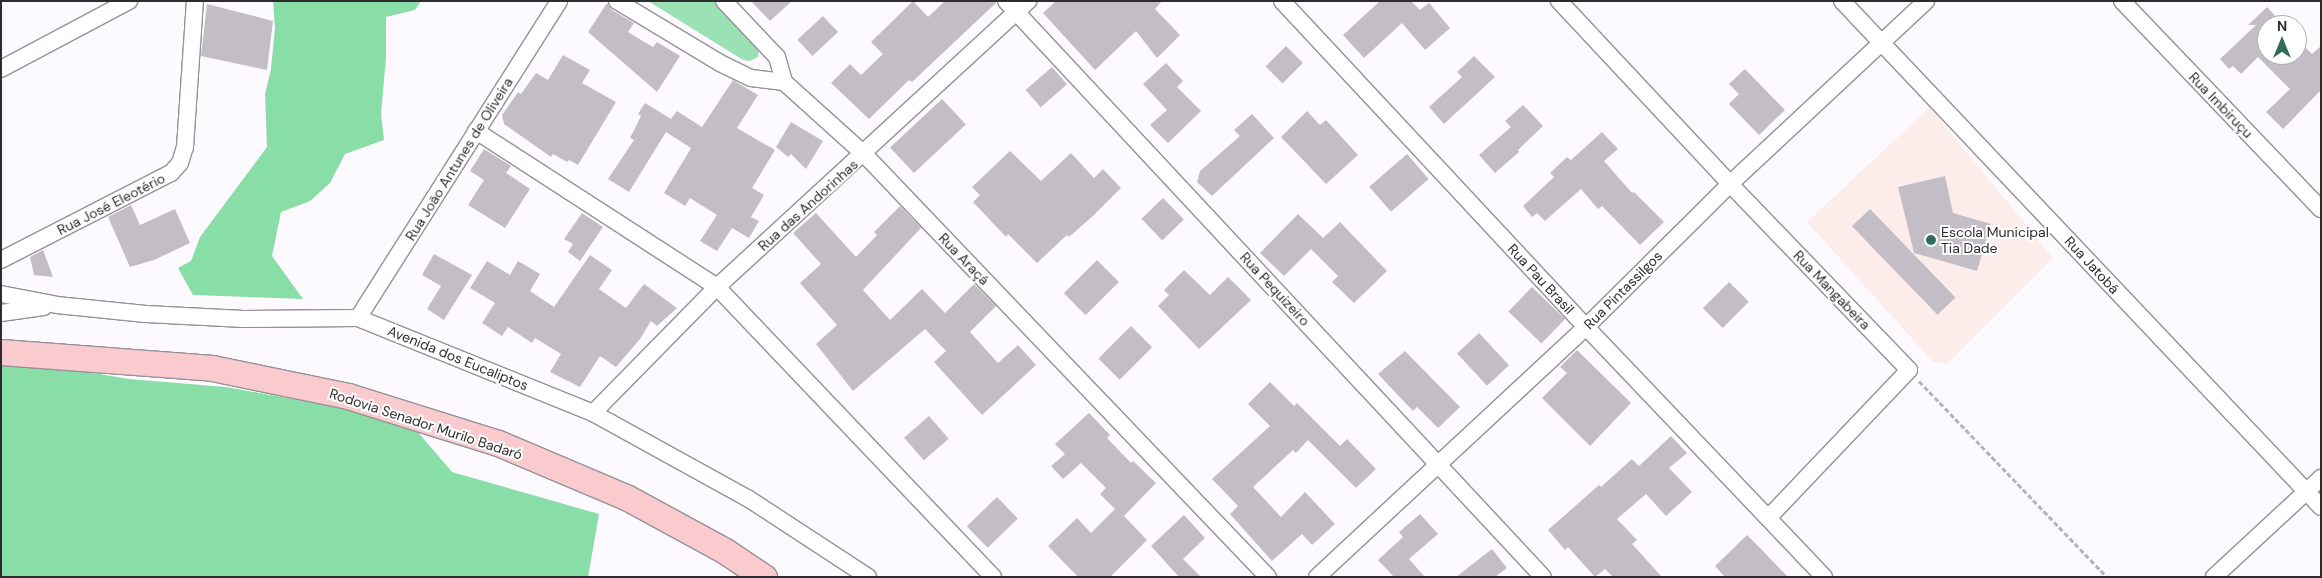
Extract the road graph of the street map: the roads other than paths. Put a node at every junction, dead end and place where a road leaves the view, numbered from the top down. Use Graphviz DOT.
graph roads {
  1 [pos="129,1"];
  2 [pos="195,1"];
  3 [pos="559,1"];
  4 [pos="618,1"];
  5 [pos="724,1"];
  6 [pos="1282,1"];
  7 [pos="1559,1"];
  8 [pos="1842,1"];
  9 [pos="1926,1"];
  10 [pos="2122,1"];
  11 [pos="1017,5"];
  12 [pos="1882,43"];
  13 [pos="1,69"];
  14 [pos="784,82"];
  15 [pos="476,131"];
  16 [pos="864,154"];
  17 [pos="1730,184"];
  18 [pos="2321,209"];
  19 [pos="1,260"];
  20 [pos="717,287"];
  21 [pos="1,294"];
  22 [pos="57,305"];
  23 [pos="1,313"];
  24 [pos="358,318"];
  25 [pos="1586,327"];
  26 [pos="1,352"];
  27 [pos="593,413"];
  28 [pos="1439,464"];
  29 [pos="2321,478"];
  30 [pos="2306,491"];
  31 [pos="2321,506"];
  32 [pos="1768,518"];
  33 [pos="764,577"];
  34 [pos="868,577"];
  35 [pos="994,577"];
  36 [pos="1268,577"];
  37 [pos="1317,577"];
  38 [pos="1543,577"];
  39 [pos="1824,577"];
  40 [pos="2214,577"];
  1 -- 13 [label="street"];
  2 -- 19 [label="street, Rua José Eleotério"];
  3 -- 15 [label="street, Rua João Antunes de Oliveira"];
  4 -- 14 [label="street"];
  5 -- 14 [label="street"];
  6 -- 25 [label="street, Rua Pau Brasil"];
  7 -- 17 [label="street, Rua Mangabeira"];
  8 -- 12 [label="street, Rua Jatobá"];
  9 -- 12 [label="street, Rua Pintassilgos"];
  10 -- 18 [label="street, Rua Imbiruçu"];
  11 -- 16 [label="street, Rua das Andorinhas"];
  11 -- 28 [label="street, Rua Pequizeiro"];
  12 -- 17 [label="street, Rua Pintassilgos"];
  12 -- 30 [label="street, Rua Jatobá"];
  14 -- 16 [label="street, Rua Araçá"];
  15 -- 20 [label="street"];
  15 -- 24 [label="street, Rua João Antunes de Oliveira"];
  16 -- 20 [label="street, Rua das Andorinhas"];
  16 -- 36 [label="street, Rua Araçá"];
  17 -- 25 [label="street, Rua Pintassilgos"];
  17 -- 32 [label="street, Rua Mangabeira"];
  20 -- 27 [label="street, Rua das Andorinhas"];
  20 -- 35 [label="street"];
  21 -- 22 [label="street, Avenida dos Eucaliptos"];
  22 -- 23 [label="street"];
  22 -- 24 [label="street, Avenida dos Eucaliptos"];
  24 -- 27 [label="street, Avenida dos Eucaliptos"];
  25 -- 28 [label="street, Rua Pintassilgos"];
  25 -- 32 [label="street, Rua Pau Brasil"];
  26 -- 33 [label="main road, Rodovia Senador Murilo Badaró"];
  27 -- 34 [label="street, Avenida dos Eucaliptos"];
  28 -- 37 [label="street, Rua Pintassilgos"];
  28 -- 38 [label="street, Rua Pequizeiro"];
  29 -- 30 [label="street"];
  30 -- 31 [label="street, Rua Jatobá"];
  30 -- 40 [label="street"];
  32 -- 39 [label="street, Rua Pau Brasil"];
}
